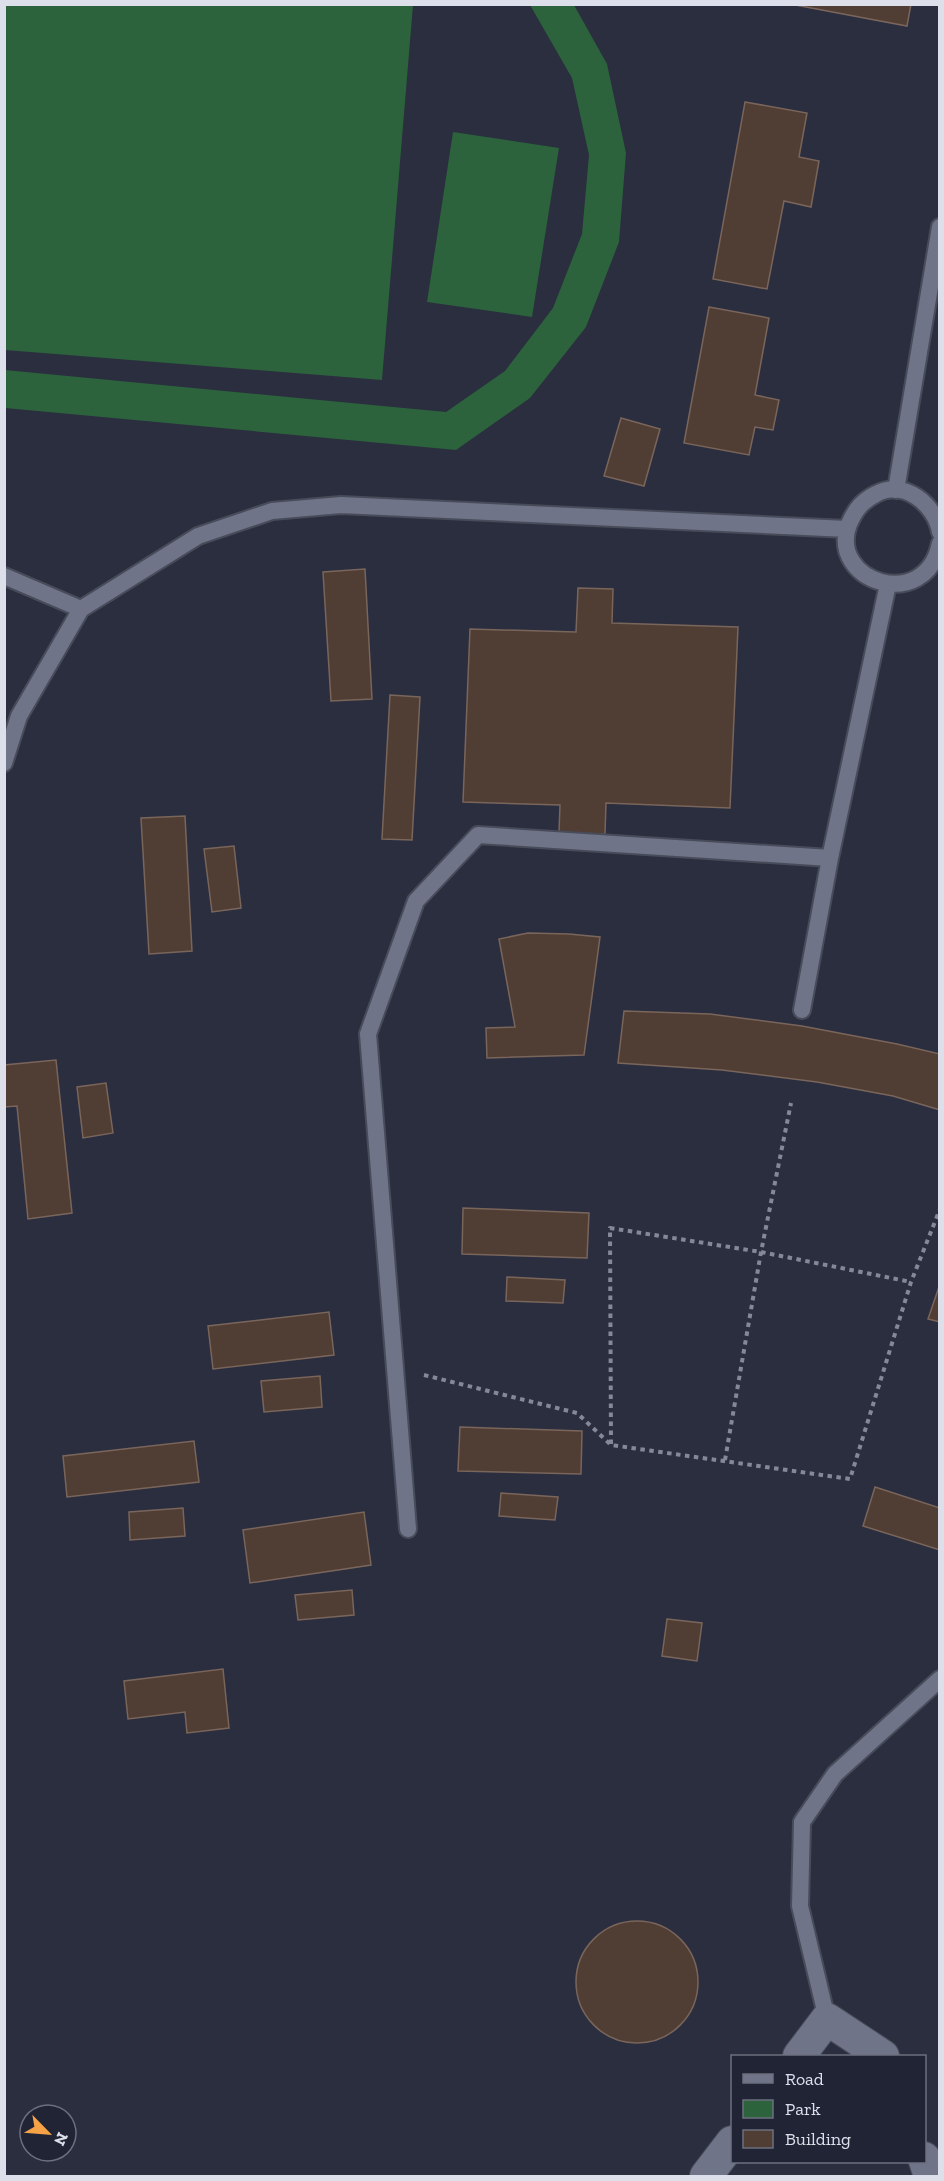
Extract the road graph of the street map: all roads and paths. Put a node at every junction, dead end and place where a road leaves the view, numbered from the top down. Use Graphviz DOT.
graph roads {
  1 [pos="939,227"];
  2 [pos="896,490"];
  3 [pos="847,529"];
  4 [pos="939,532"];
  5 [pos="939,552"];
  6 [pos="4,576"];
  7 [pos="888,584"];
  8 [pos="81,609"];
  9 [pos="4,763"];
  10 [pos="830,858"];
  11 [pos="802,1010"];
  12 [pos="791,1103"];
  13 [pos="939,1209"];
  14 [pos="761,1252"];
  15 [pos="911,1282"];
  16 [pos="394,1368"];
  17 [pos="611,1445"];
  18 [pos="725,1460"];
  19 [pos="408,1529"];
  20 [pos="939,1679"];
  21 [pos="827,2019"];
  22 [pos="800,2055"];
  23 [pos="881,2055"];
  24 [pos="731,2143"];
  25 [pos="706,2176"];
  1 -- 2 [label="lane"];
  2 -- 3 [label="lane"];
  2 -- 4 [label="lane"];
  3 -- 7 [label="lane"];
  3 -- 8 [label="lane"];
  5 -- 7 [label="lane"];
  6 -- 8 [label="lane"];
  7 -- 10 [label="lane"];
  8 -- 9 [label="lane"];
  10 -- 11 [label="lane"];
  10 -- 16 [label="lane"];
  12 -- 14 [label="path"];
  13 -- 15 [label="path"];
  14 -- 15 [label="path"];
  14 -- 17 [label="path"];
  14 -- 18 [label="path"];
  15 -- 18 [label="path"];
  16 -- 17 [label="path"];
  16 -- 19 [label="lane"];
  17 -- 18 [label="path"];
  20 -- 21 [label="lane"];
  21 -- 22 [label="street"];
  21 -- 23 [label="street"];
  24 -- 25 [label="street"];
}
